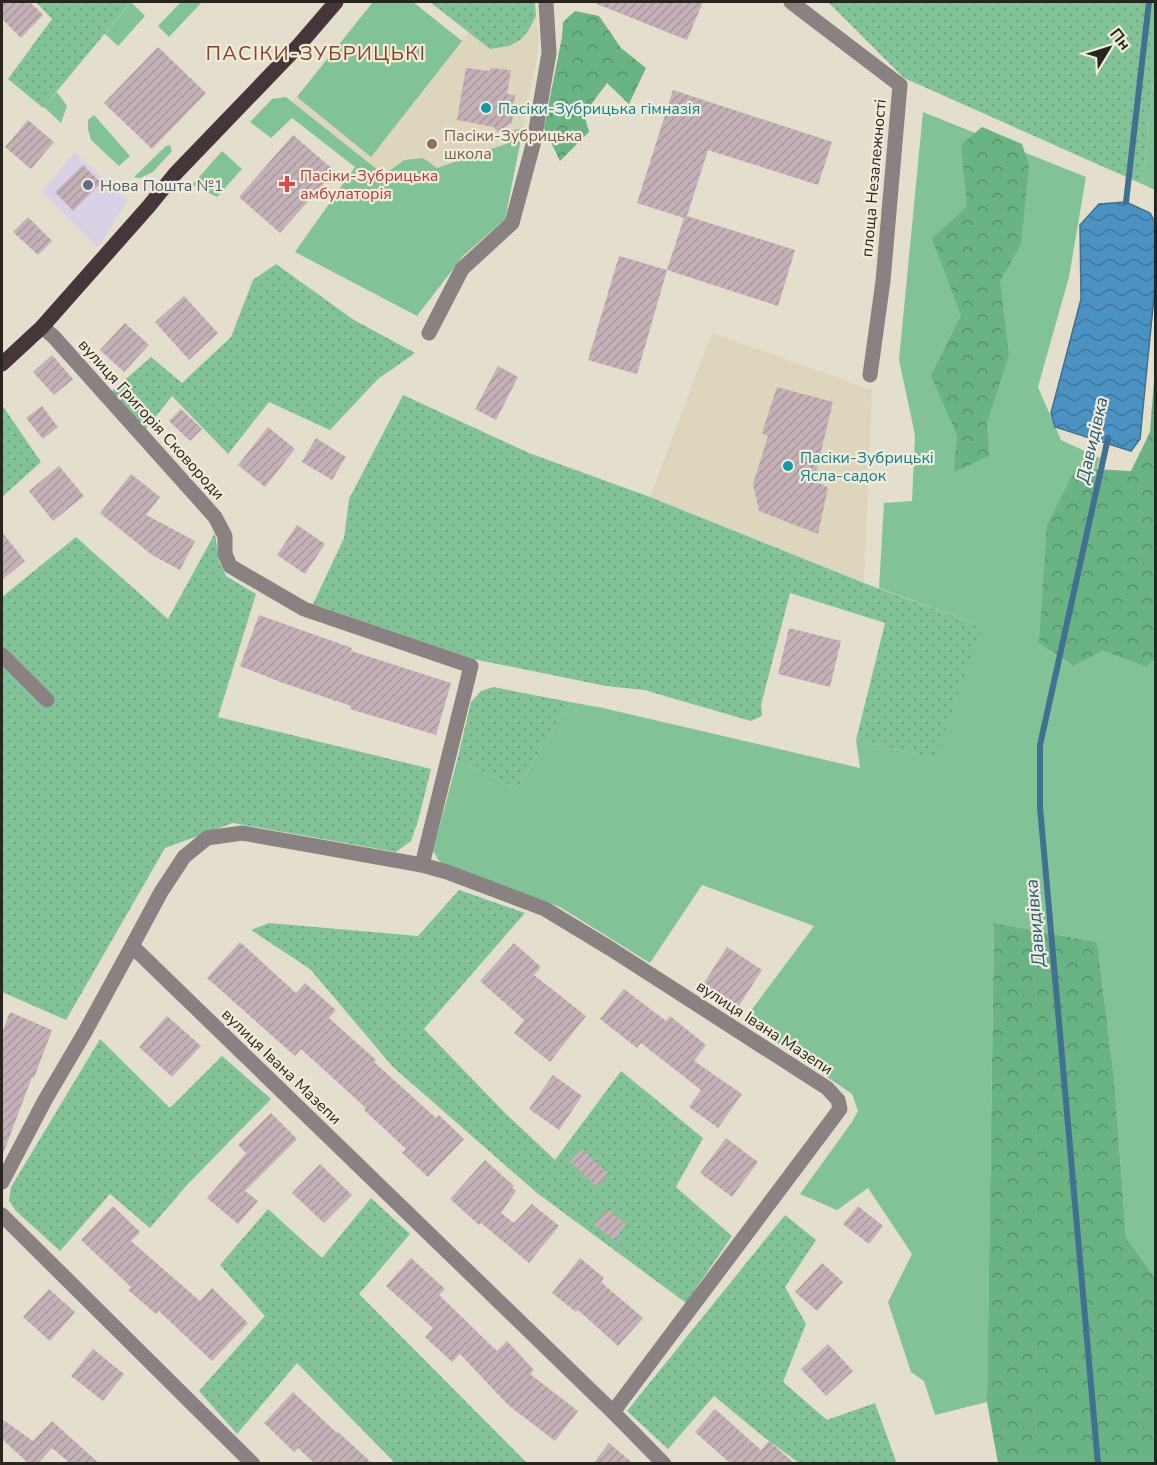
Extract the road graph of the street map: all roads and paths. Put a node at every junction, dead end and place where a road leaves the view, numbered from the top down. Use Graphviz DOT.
graph roads {
  1 [pos="336,2"];
  2 [pos="546,2"];
  3 [pos="791,2"];
  4 [pos="42,327"];
  5 [pos="429,333"];
  6 [pos="2,364"];
  7 [pos="870,375"];
  8 [pos="2,655"];
  9 [pos="47,700"];
  10 [pos="422,865"];
  11 [pos="132,946"];
  12 [pos="2,1182"];
  13 [pos="2,1215"];
  14 [pos="613,1412"];
  15 [pos="253,1464"];
  16 [pos="664,1464"];
  1 -- 4 [label="main road"];
  2 -- 5 [label="street"];
  3 -- 7 [label="street, площа Незалежності"];
  4 -- 6 [label="main road"];
  4 -- 10 [label="street, вулиця Григорія Сковороди"];
  8 -- 9 [label="street"];
  10 -- 11 [label="street, вулиця Івана Мазепи"];
  10 -- 14 [label="street, вулиця Івана Мазепи"];
  11 -- 12 [label="street, вулиця Івана Мазепи"];
  11 -- 14 [label="street, вулиця Івана Мазепи"];
  13 -- 15 [label="street"];
  14 -- 16 [label="street, вулиця Івана Мазепи"];
}
